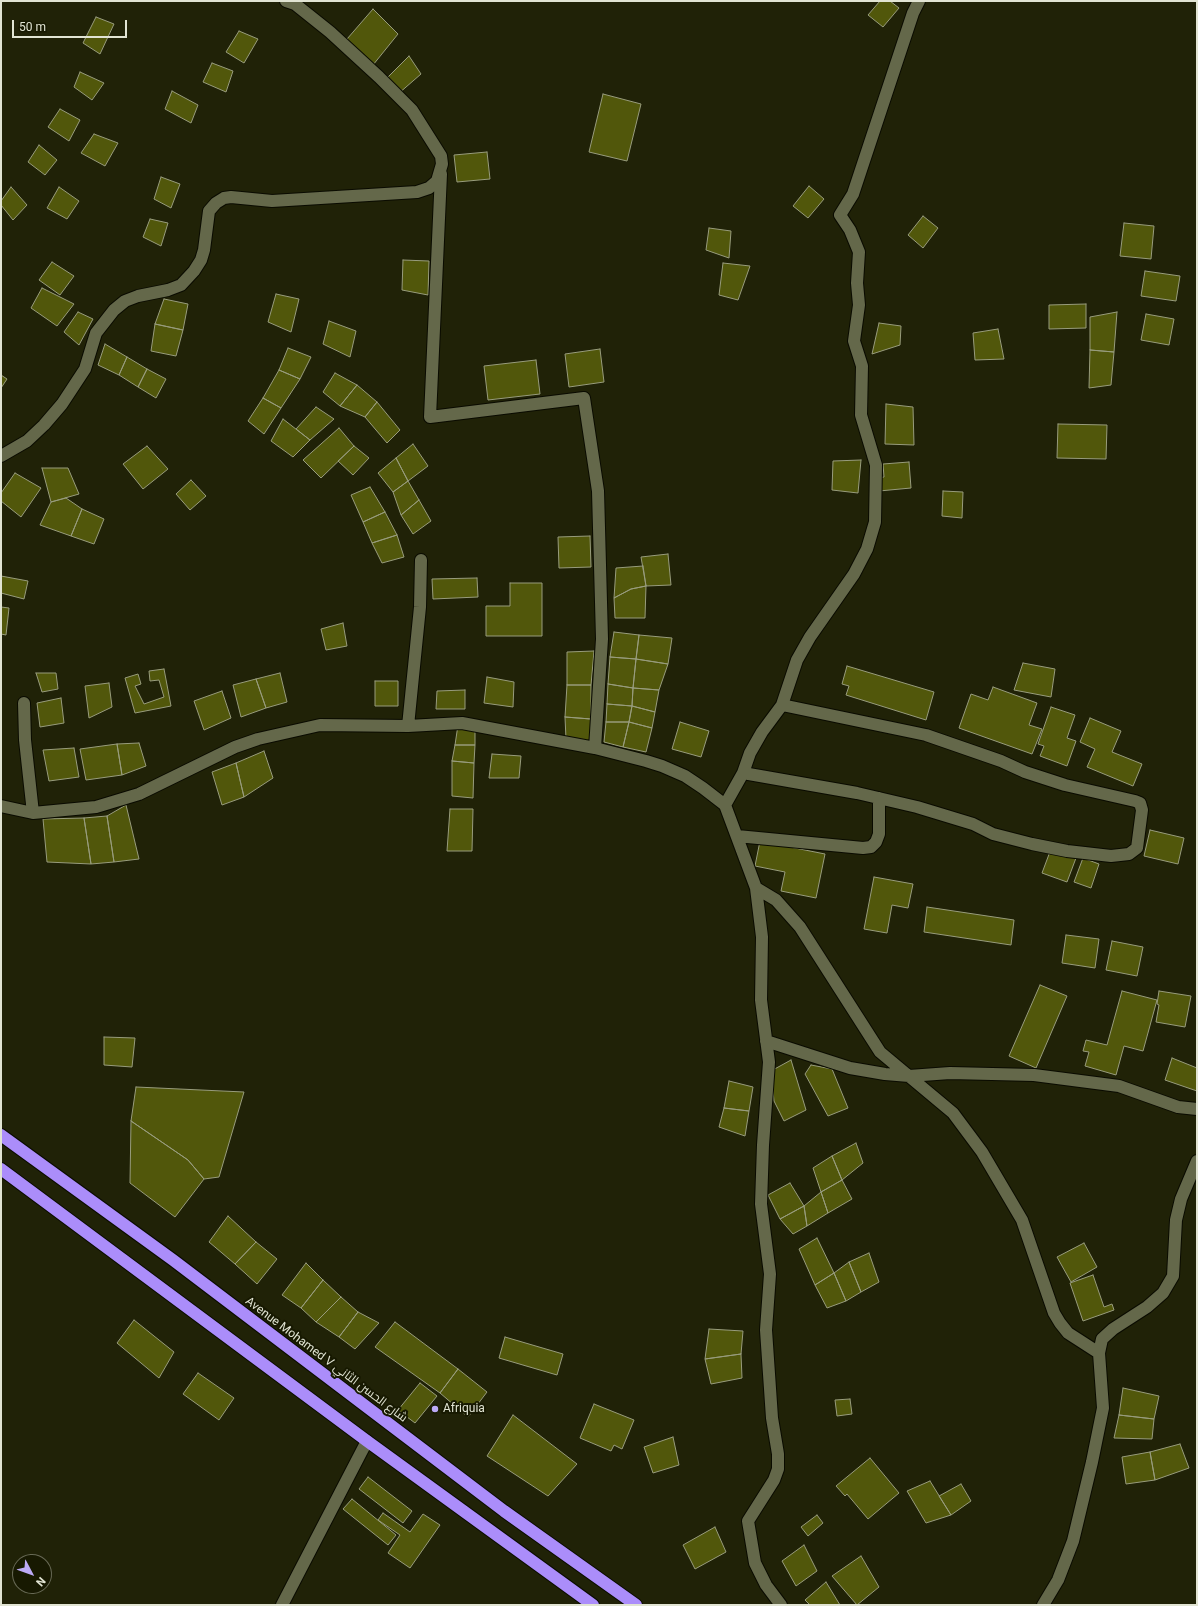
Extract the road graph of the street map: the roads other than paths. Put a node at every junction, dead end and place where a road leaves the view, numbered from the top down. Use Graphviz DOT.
graph roads {
  1 [pos="286,1"];
  2 [pos="919,1"];
  3 [pos="441,172"];
  4 [pos="1,456"];
  5 [pos="421,560"];
  6 [pos="24,703"];
  7 [pos="782,705"];
  8 [pos="408,726"];
  9 [pos="595,748"];
  10 [pos="743,773"];
  11 [pos="879,798"];
  12 [pos="726,805"];
  13 [pos="1,806"];
  14 [pos="32,813"];
  15 [pos="737,836"];
  16 [pos="756,888"];
  17 [pos="766,1041"];
  18 [pos="909,1076"];
  19 [pos="1197,1109"];
  20 [pos="1,1135"];
  21 [pos="1197,1161"];
  22 [pos="2,1171"];
  23 [pos="1193,1178"];
  24 [pos="1099,1353"];
  25 [pos="367,1441"];
  26 [pos="282,1605"];
  27 [pos="593,1605"];
  28 [pos="636,1605"];
  29 [pos="781,1605"];
  30 [pos="1043,1605"];
  1 -- 3 [label="street"];
  2 -- 7 [label="street"];
  3 -- 4 [label="street"];
  3 -- 9 [label="street"];
  5 -- 8 [label="street"];
  6 -- 14 [label="street"];
  7 -- 10 [label="street"];
  7 -- 11 [label="street"];
  8 -- 9 [label="street"];
  8 -- 14 [label="street"];
  9 -- 12 [label="street"];
  10 -- 11 [label="street"];
  10 -- 12 [label="street"];
  11 -- 15 [label="street"];
  12 -- 15 [label="street"];
  13 -- 14 [label="street"];
  15 -- 16 [label="street"];
  16 -- 17 [label="street"];
  16 -- 18 [label="street"];
  17 -- 18 [label="street"];
  17 -- 29 [label="street"];
  18 -- 19 [label="street"];
  18 -- 24 [label="street"];
  20 -- 28 [label="highway, Avenue Mohamed V شارع الحسن الثاني"];
  21 -- 23 [label="street"];
  22 -- 25 [label="highway"];
  23 -- 24 [label="street"];
  24 -- 30 [label="street"];
  25 -- 26 [label="street"];
  25 -- 27 [label="highway"];
}
